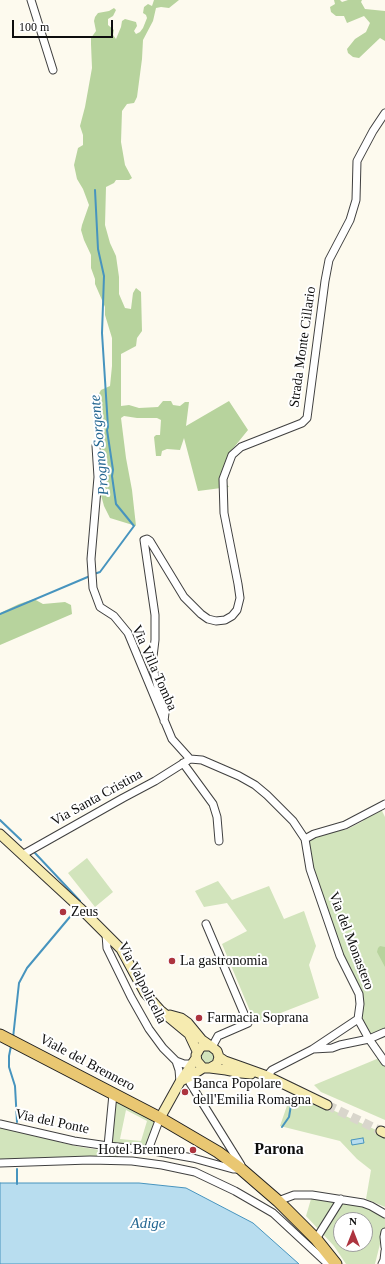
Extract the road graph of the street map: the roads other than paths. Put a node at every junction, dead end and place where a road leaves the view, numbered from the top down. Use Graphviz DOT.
graph roads {
  1 [pos="31,0"];
  2 [pos="53,70"];
  3 [pos="385,113"];
  4 [pos="96,446"];
  5 [pos="164,721"];
  6 [pos="193,759"];
  7 [pos="184,763"];
  8 [pos="385,804"];
  9 [pos="0,834"];
  10 [pos="305,839"];
  11 [pos="219,841"];
  12 [pos="22,855"];
  13 [pos="206,924"];
  14 [pos="106,934"];
  15 [pos="165,1013"];
  16 [pos="358,1019"];
  17 [pos="385,1032"];
  18 [pos="1,1036"];
  19 [pos="369,1039"];
  20 [pos="212,1046"];
  21 [pos="313,1049"];
  22 [pos="219,1057"];
  23 [pos="195,1058"];
  24 [pos="176,1061"];
  25 [pos="385,1062"];
  26 [pos="207,1068"];
  27 [pos="264,1075"];
  28 [pos="189,1077"];
  29 [pos="180,1082"];
  30 [pos="113,1094"];
  31 [pos="327,1105"];
  32 [pos="160,1118"];
  33 [pos="3,1124"];
  34 [pos="108,1146"];
  35 [pos="148,1150"];
  36 [pos="0,1163"];
  37 [pos="241,1169"];
  38 [pos="341,1199"];
  39 [pos="278,1201"];
  40 [pos="385,1214"];
  41 [pos="385,1232"];
  42 [pos="316,1239"];
  43 [pos="385,1247"];
  44 [pos="385,1251"];
  45 [pos="328,1264"];
  46 [pos="336,1264"];
  47 [pos="382,1264"];
  1 -- 2 [label="street"];
  3 -- 5 [label="street, Strada Monte Cillario"];
  4 -- 5 [label="street, Via Villa Tomba"];
  5 -- 6 [label="street, Via Villa Tomba"];
  6 -- 7 [label="street, Via Santa Cristina"];
  6 -- 10 [label="street, Via del Monastero"];
  7 -- 11 [label="street"];
  7 -- 12 [label="street, Via Santa Cristina"];
  8 -- 10 [label="street"];
  9 -- 12 [label="main road, Via Valpolicella"];
  10 -- 16 [label="street, Via del Monastero"];
  12 -- 14 [label="main road, Via Valpolicella"];
  13 -- 20 [label="street"];
  14 -- 15 [label="main road"];
  14 -- 24 [label="street, Via Valpolicella"];
  15 -- 20 [label="main road"];
  15 -- 23 [label="main road"];
  16 -- 19 [label="street"];
  16 -- 21 [label="street"];
  17 -- 19 [label="street"];
  18 -- 30 [label="main road, Viale del Brennero"];
  19 -- 21 [label="street"];
  19 -- 25 [label="street"];
  20 -- 22 [label="main road"];
  20 -- 23 [label="main road"];
  21 -- 27 [label="street"];
  22 -- 26 [label="main road"];
  22 -- 27 [label="main road"];
  23 -- 24 [label="street"];
  23 -- 26 [label="main road"];
  23 -- 29 [label="main road"];
  24 -- 29 [label="street"];
  26 -- 27 [label="main road"];
  26 -- 28 [label="main road"];
  27 -- 31 [label="main road"];
  28 -- 29 [label="main road"];
  28 -- 37 [label="street"];
  29 -- 32 [label="main road"];
  30 -- 32 [label="main road, Viale del Brennero"];
  30 -- 34 [label="street"];
  32 -- 35 [label="street"];
  32 -- 37 [label="main road, Viale del Brennero"];
  33 -- 34 [label="street, Via del Ponte"];
  34 -- 35 [label="street, Via del Ponte"];
  35 -- 37 [label="street, Via del Ponte"];
  36 -- 45 [label="street"];
  37 -- 39 [label="main road, Viale del Brennero"];
  38 -- 39 [label="street"];
  38 -- 40 [label="street"];
  38 -- 42 [label="street"];
  39 -- 42 [label="main road, Viale del Brennero"];
  41 -- 43 [label="street"];
  42 -- 46 [label="main road, Viale del Brennero"];
  44 -- 47 [label="street"];
}
